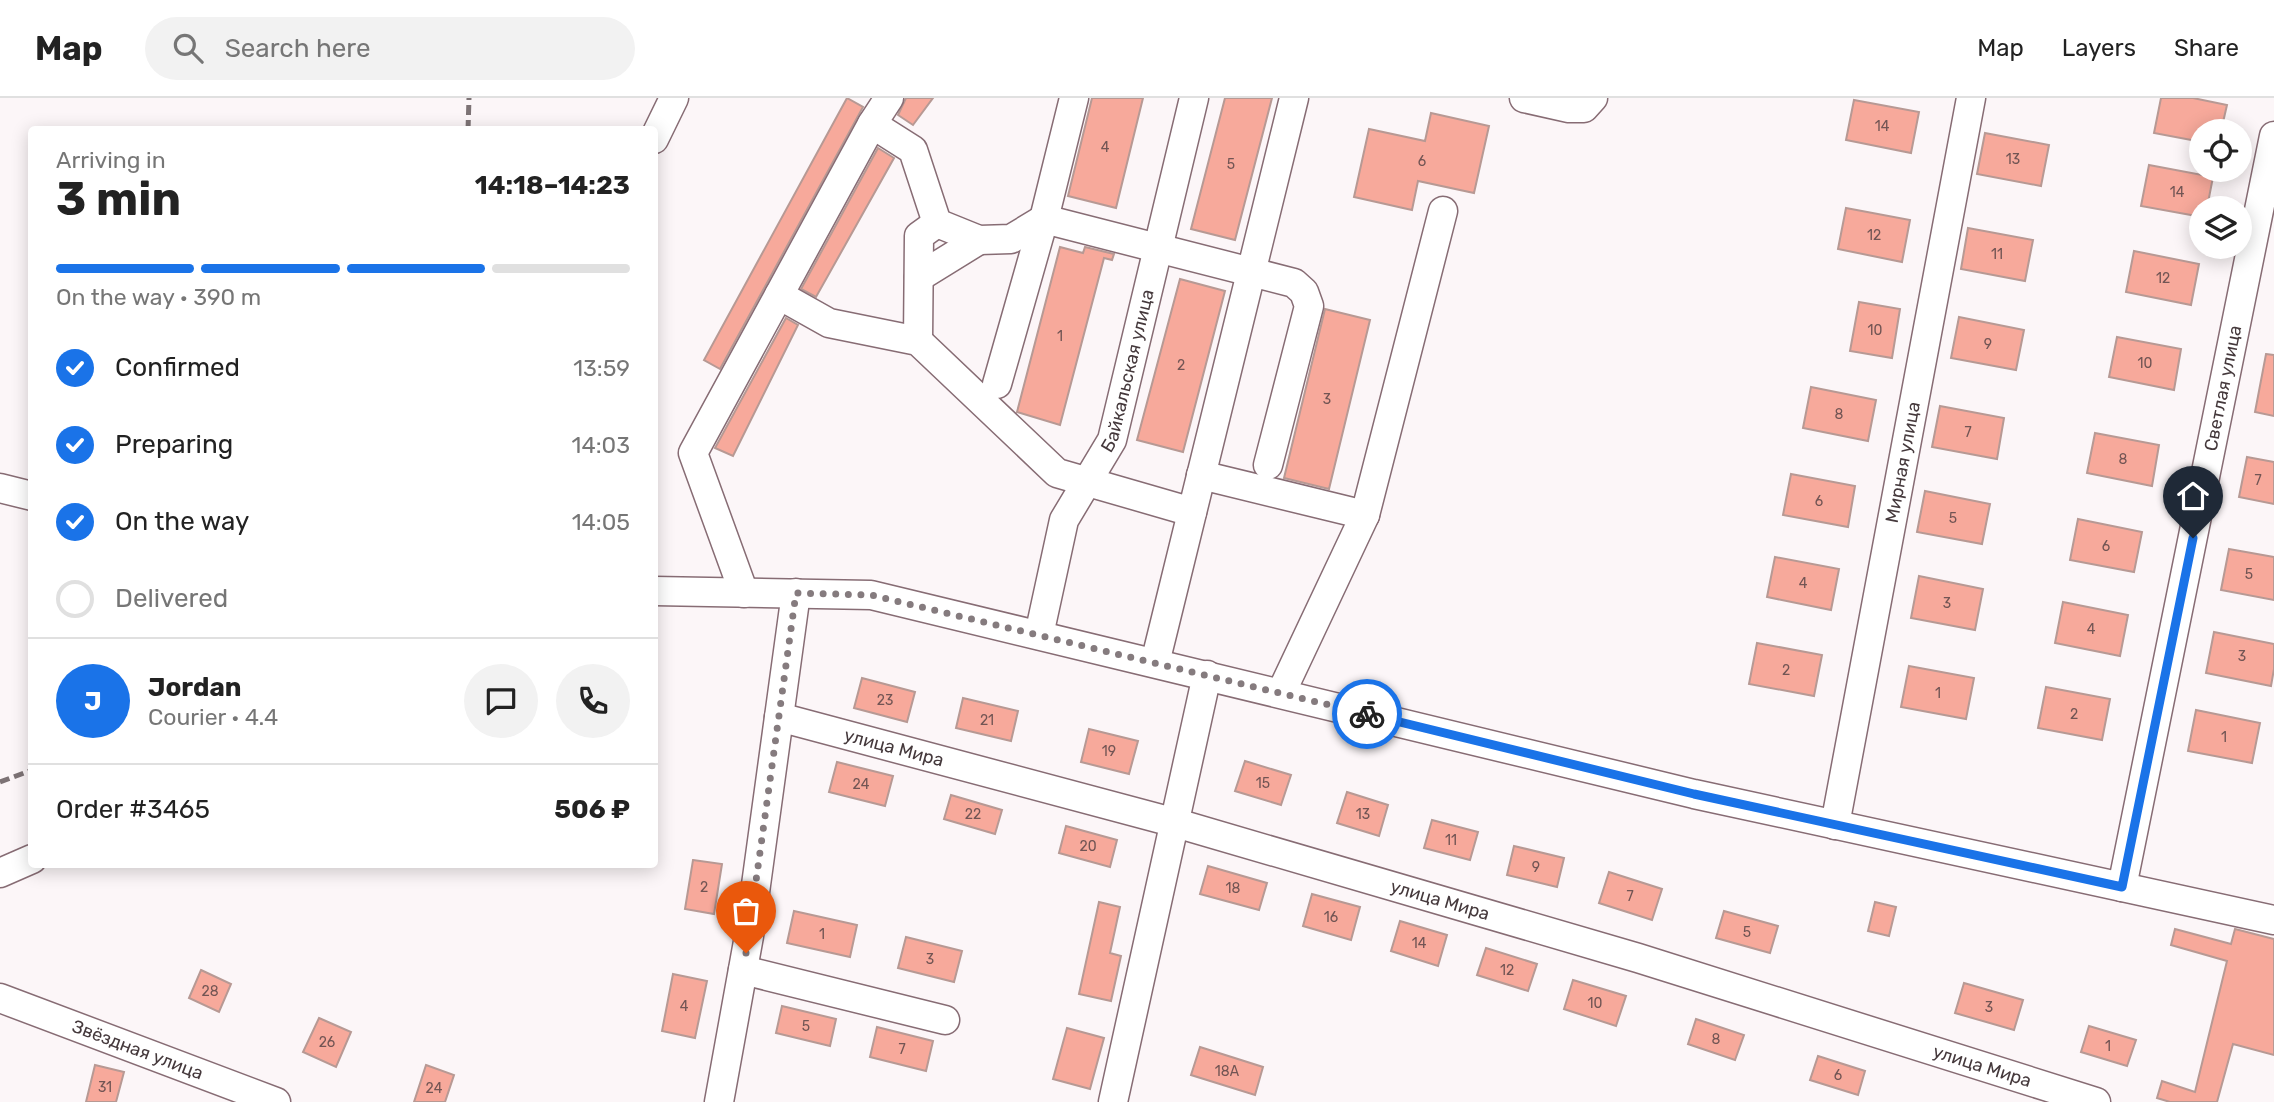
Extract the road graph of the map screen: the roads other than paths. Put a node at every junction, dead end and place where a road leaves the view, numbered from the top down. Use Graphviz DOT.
graph roads {
  1 [pos="674,98"];
  2 [pos="888,98"];
  3 [pos="1074,98"];
  4 [pos="1194,98"];
  5 [pos="1294,98"];
  6 [pos="1524,98"];
  7 [pos="1593,98"];
  8 [pos="1971,98"];
  9 [pos="872,124"];
  10 [pos="658,131"];
  11 [pos="2274,136"];
  12 [pos="1443,211"];
  13 [pos="1044,219"];
  14 [pos="937,223"];
  15 [pos="979,240"];
  16 [pos="1157,249"];
  17 [pos="1251,272"];
  18 [pos="919,277"];
  19 [pos="779,295"];
  20 [pos="918,341"];
  21 [pos="997,384"];
  22 [pos="1268,465"];
  23 [pos="1201,475"];
  24 [pos="1086,482"];
  25 [pos="0,488"];
  26 [pos="28,495"];
  27 [pos="1192,512"];
  28 [pos="1365,516"];
  29 [pos="658,591"];
  30 [pos="744,593"];
  31 [pos="796,593"];
  32 [pos="1039,635"];
  33 [pos="1155,663"];
  34 [pos="1208,675"];
  35 [pos="1281,693"];
  36 [pos="779,718"];
  37 [pos="1176,823"];
  38 [pos="1835,825"];
  39 [pos="28,861"];
  40 [pos="0,873"];
  41 [pos="2122,887"];
  42 [pos="2274,920"];
  43 [pos="743,970"];
  44 [pos="0,998"];
  45 [pos="945,1020"];
  46 [pos="276,1102"];
  47 [pos="719,1102"];
  48 [pos="1113,1102"];
  49 [pos="2096,1102"];
  1 -- 10 [label="street"];
  2 -- 9 [label="street"];
  3 -- 13 [label="street"];
  4 -- 16 [label="street, Байкальская улица"];
  5 -- 17 [label="street"];
  6 -- 7 [label="street"];
  8 -- 38 [label="street, Мирная улица"];
  9 -- 14 [label="street"];
  9 -- 19 [label="street"];
  11 -- 41 [label="street, Светлая улица"];
  12 -- 28 [label="street"];
  13 -- 15 [label="street"];
  13 -- 16 [label="street"];
  13 -- 21 [label="street"];
  14 -- 15 [label="street"];
  14 -- 18 [label="street"];
  15 -- 18 [label="street"];
  16 -- 17 [label="street"];
  16 -- 24 [label="street, Байкальская улица"];
  17 -- 22 [label="street"];
  17 -- 23 [label="street"];
  18 -- 20 [label="street"];
  19 -- 20 [label="street"];
  19 -- 30 [label="street"];
  20 -- 24 [label="street"];
  23 -- 27 [label="street"];
  23 -- 28 [label="street"];
  24 -- 27 [label="street"];
  24 -- 32 [label="street, Байкальская улица"];
  25 -- 26 [label="street"];
  27 -- 33 [label="street"];
  28 -- 35 [label="street"];
  29 -- 30 [label="street"];
  30 -- 31 [label="street"];
  31 -- 32 [label="street"];
  31 -- 36 [label="street"];
  32 -- 33 [label="street"];
  33 -- 34 [label="street"];
  34 -- 35 [label="street"];
  34 -- 37 [label="street"];
  35 -- 38 [label="street"];
  36 -- 37 [label="street, улица Мира"];
  36 -- 43 [label="street"];
  37 -- 48 [label="street"];
  37 -- 49 [label="street, улица Мира"];
  38 -- 41 [label="street"];
  39 -- 40 [label="street"];
  41 -- 42 [label="street"];
  43 -- 45 [label="street"];
  43 -- 47 [label="street"];
  44 -- 46 [label="street, Звёздная улица"];
}
